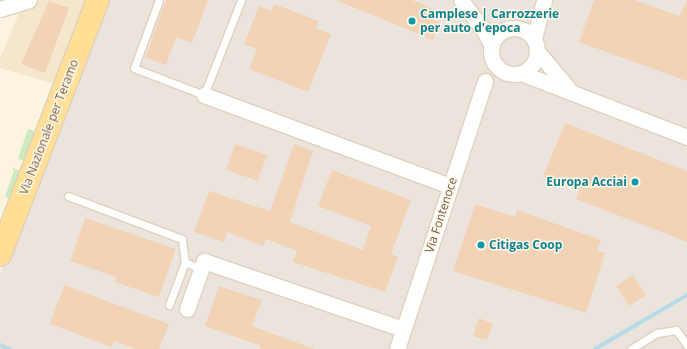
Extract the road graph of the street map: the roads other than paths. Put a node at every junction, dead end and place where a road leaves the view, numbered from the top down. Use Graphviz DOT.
graph roads {
  1 [pos="29,0"];
  2 [pos="98,0"];
  3 [pos="159,0"];
  4 [pos="241,0"];
  5 [pos="462,0"];
  6 [pos="542,5"];
  7 [pos="0,9"];
  8 [pos="472,13"];
  9 [pos="511,29"];
  10 [pos="535,45"];
  11 [pos="492,52"];
  12 [pos="514,72"];
  13 [pos="485,81"];
  14 [pos="570,90"];
  15 [pos="204,95"];
  16 [pos="687,137"];
  17 [pos="450,186"];
  18 [pos="68,196"];
  19 [pos="0,255"];
  20 [pos="185,262"];
  21 [pos="201,269"];
  22 [pos="169,305"];
  23 [pos="187,310"];
  24 [pos="403,329"];
  25 [pos="687,345"];
  26 [pos="397,349"];
  27 [pos="631,349"];
  1 -- 7 [label="street"];
  2 -- 19 [label="main road, Via Nazionale per Teramo"];
  3 -- 15 [label="lane"];
  4 -- 15 [label="lane"];
  5 -- 8 [label="street"];
  6 -- 9 [label="street"];
  6 -- 10 [label="street"];
  8 -- 9 [label="street"];
  8 -- 11 [label="street"];
  9 -- 10 [label="street"];
  9 -- 11 [label="street, Via Fontenoce"];
  10 -- 12 [label="street"];
  10 -- 14 [label="street"];
  11 -- 12 [label="street"];
  11 -- 13 [label="street, Via Fontenoce"];
  12 -- 13 [label="street"];
  12 -- 14 [label="street"];
  13 -- 17 [label="street, Via Fontenoce"];
  14 -- 16 [label="street"];
  15 -- 17 [label="street"];
  17 -- 24 [label="street, Via Fontenoce"];
  18 -- 20 [label="lane"];
  20 -- 21 [label="lane"];
  20 -- 22 [label="lane"];
  21 -- 23 [label="street"];
  21 -- 24 [label="street"];
  24 -- 26 [label="street, Via Fontenoce"];
  25 -- 27 [label="lane"];
}
